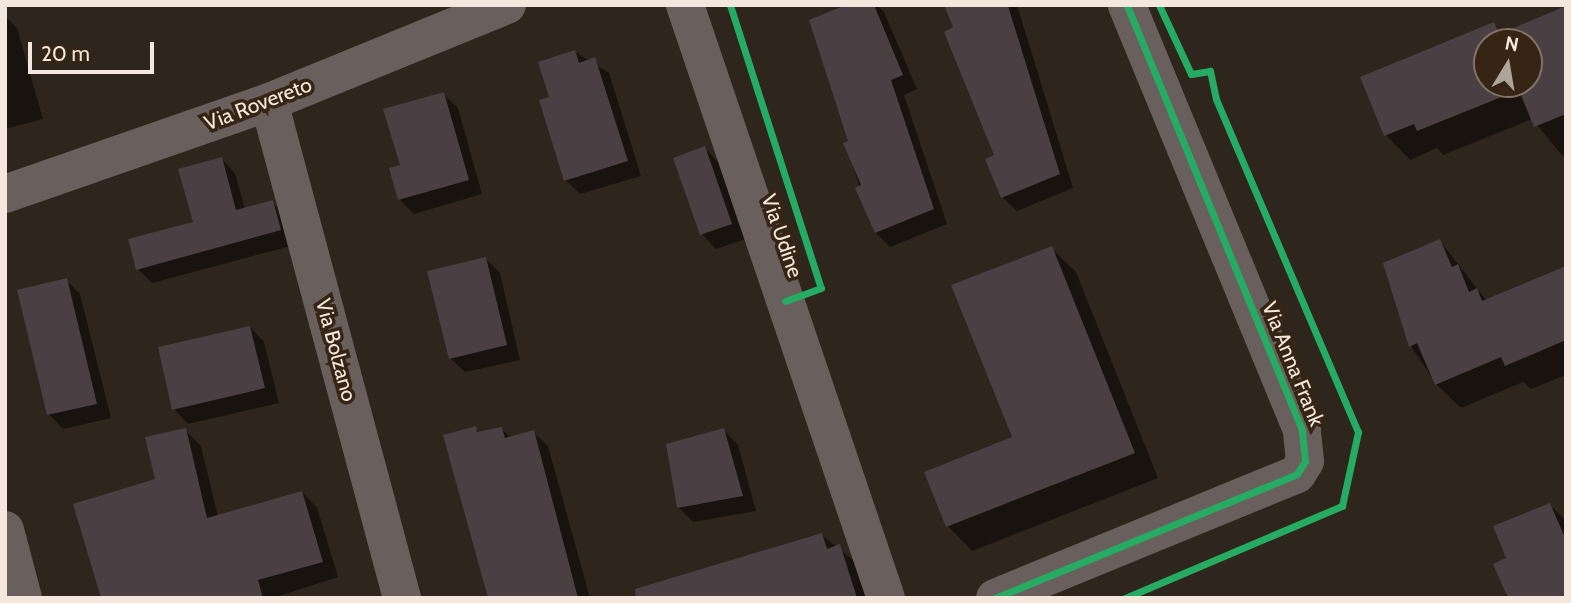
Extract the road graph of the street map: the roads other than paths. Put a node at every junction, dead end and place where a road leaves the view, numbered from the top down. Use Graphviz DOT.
graph roads {
  1 [pos="507,5"];
  2 [pos="685,5"];
  3 [pos="1127,5"];
  4 [pos="269,102"];
  5 [pos="5,194"];
  6 [pos="5,530"];
  7 [pos="23,598"];
  8 [pos="402,598"];
  9 [pos="886,598"];
  10 [pos="995,598"];
  1 -- 4 [label="street, Via Rovereto"];
  2 -- 9 [label="street, Via Udine"];
  3 -- 10 [label="street, Via Anna Frank"];
  4 -- 5 [label="street, Via Rovereto"];
  4 -- 8 [label="street, Via Bolzano"];
  6 -- 7 [label="street"];
}
